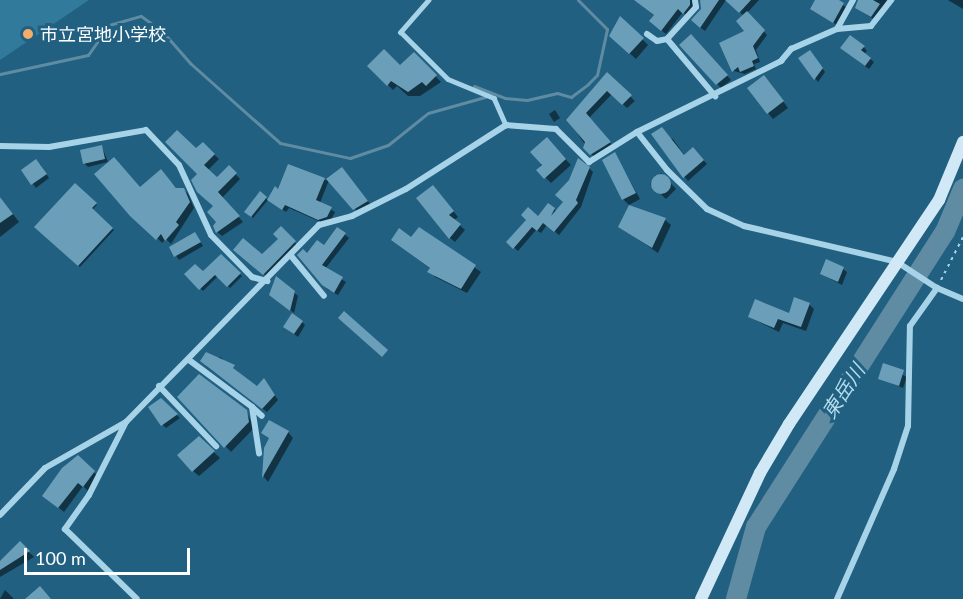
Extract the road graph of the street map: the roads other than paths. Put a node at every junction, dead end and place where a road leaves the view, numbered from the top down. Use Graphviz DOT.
graph roads {
  1 [pos="429,0"];
  2 [pos="853,0"];
  3 [pos="891,0"];
  4 [pos="695,1"];
  5 [pos="837,29"];
  6 [pos="647,34"];
  7 [pos="667,39"];
  8 [pos="716,96"];
  9 [pos="506,125"];
  10 [pos="637,132"];
  11 [pos="963,142"];
  12 [pos="0,146"];
  13 [pos="292,257"];
  14 [pos="897,262"];
  15 [pos="267,281"];
  16 [pos="937,288"];
  17 [pos="324,296"];
  18 [pos="963,299"];
  19 [pos="189,360"];
  20 [pos="159,386"];
  21 [pos="252,408"];
  22 [pos="262,416"];
  23 [pos="126,422"];
  24 [pos="216,446"];
  25 [pos="259,453"];
  26 [pos="0,515"];
  27 [pos="137,599"];
  28 [pos="701,599"];
  29 [pos="837,599"];
  1 -- 9 [label="lane"];
  2 -- 5 [label="street"];
  3 -- 5 [label="street"];
  4 -- 7 [label="street"];
  5 -- 8 [label="street"];
  6 -- 7 [label="street"];
  7 -- 8 [label="street"];
  8 -- 10 [label="street"];
  9 -- 10 [label="street"];
  9 -- 13 [label="street"];
  10 -- 14 [label="street"];
  11 -- 14 [label="street"];
  12 -- 15 [label="street"];
  13 -- 15 [label="street"];
  13 -- 17 [label="street"];
  14 -- 16 [label="street"];
  14 -- 28 [label="street"];
  15 -- 19 [label="street"];
  16 -- 18 [label="street"];
  16 -- 29 [label="street"];
  19 -- 20 [label="street"];
  19 -- 21 [label="street"];
  20 -- 23 [label="street"];
  20 -- 24 [label="street"];
  21 -- 22 [label="street"];
  21 -- 25 [label="street"];
  23 -- 26 [label="street"];
  23 -- 27 [label="street"];
}
